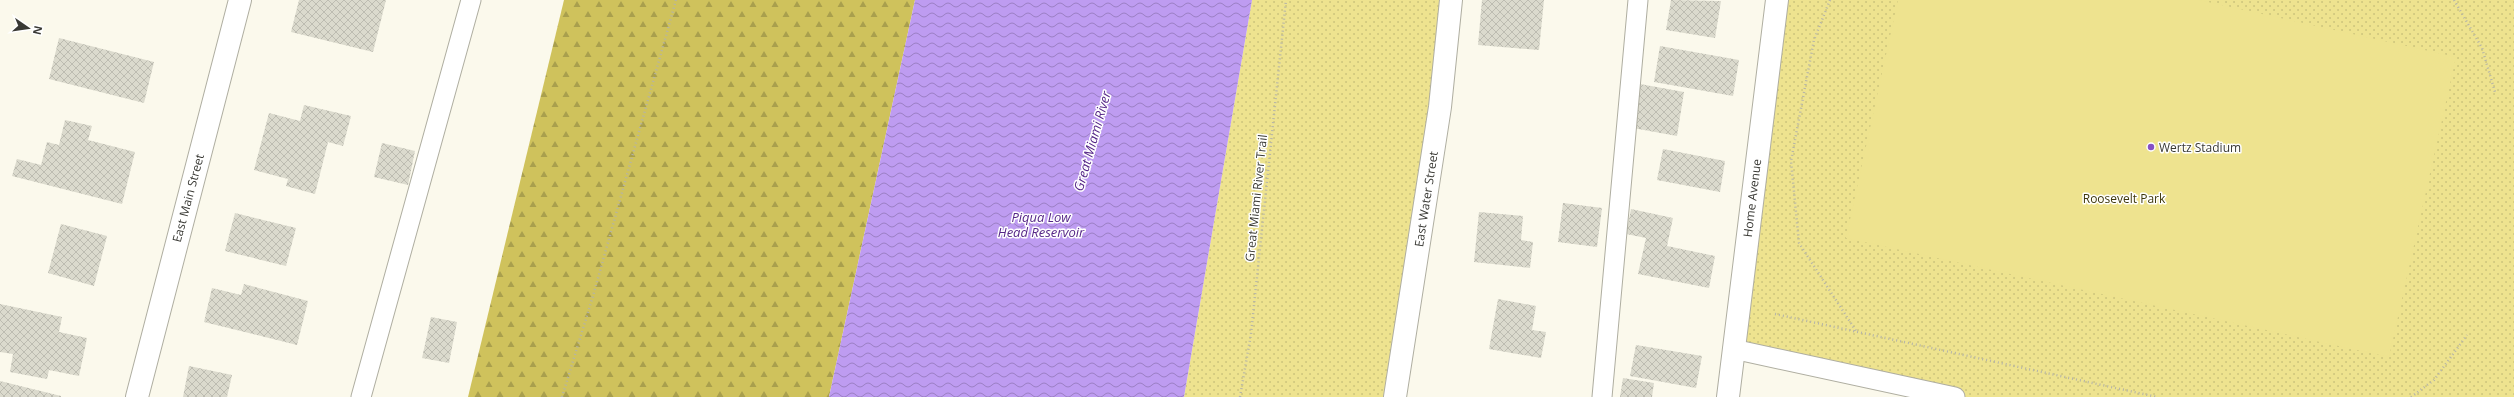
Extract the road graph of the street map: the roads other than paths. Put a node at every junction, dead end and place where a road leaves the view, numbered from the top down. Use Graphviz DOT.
graph roads {
  1 [pos="240,0"];
  2 [pos="471,0"];
  3 [pos="1451,0"];
  4 [pos="1638,0"];
  5 [pos="1777,0"];
  6 [pos="1734,349"];
  7 [pos="137,397"];
  8 [pos="361,397"];
  9 [pos="1395,397"];
  10 [pos="1602,397"];
  11 [pos="1728,397"];
  12 [pos="1955,397"];
  1 -- 7 [label="street, East Main Street"];
  2 -- 8 [label="lane"];
  3 -- 9 [label="street, East Water Street"];
  4 -- 10 [label="lane"];
  5 -- 6 [label="street, Home Avenue"];
  6 -- 11 [label="street, Home Avenue"];
  6 -- 12 [label="lane"];
}
